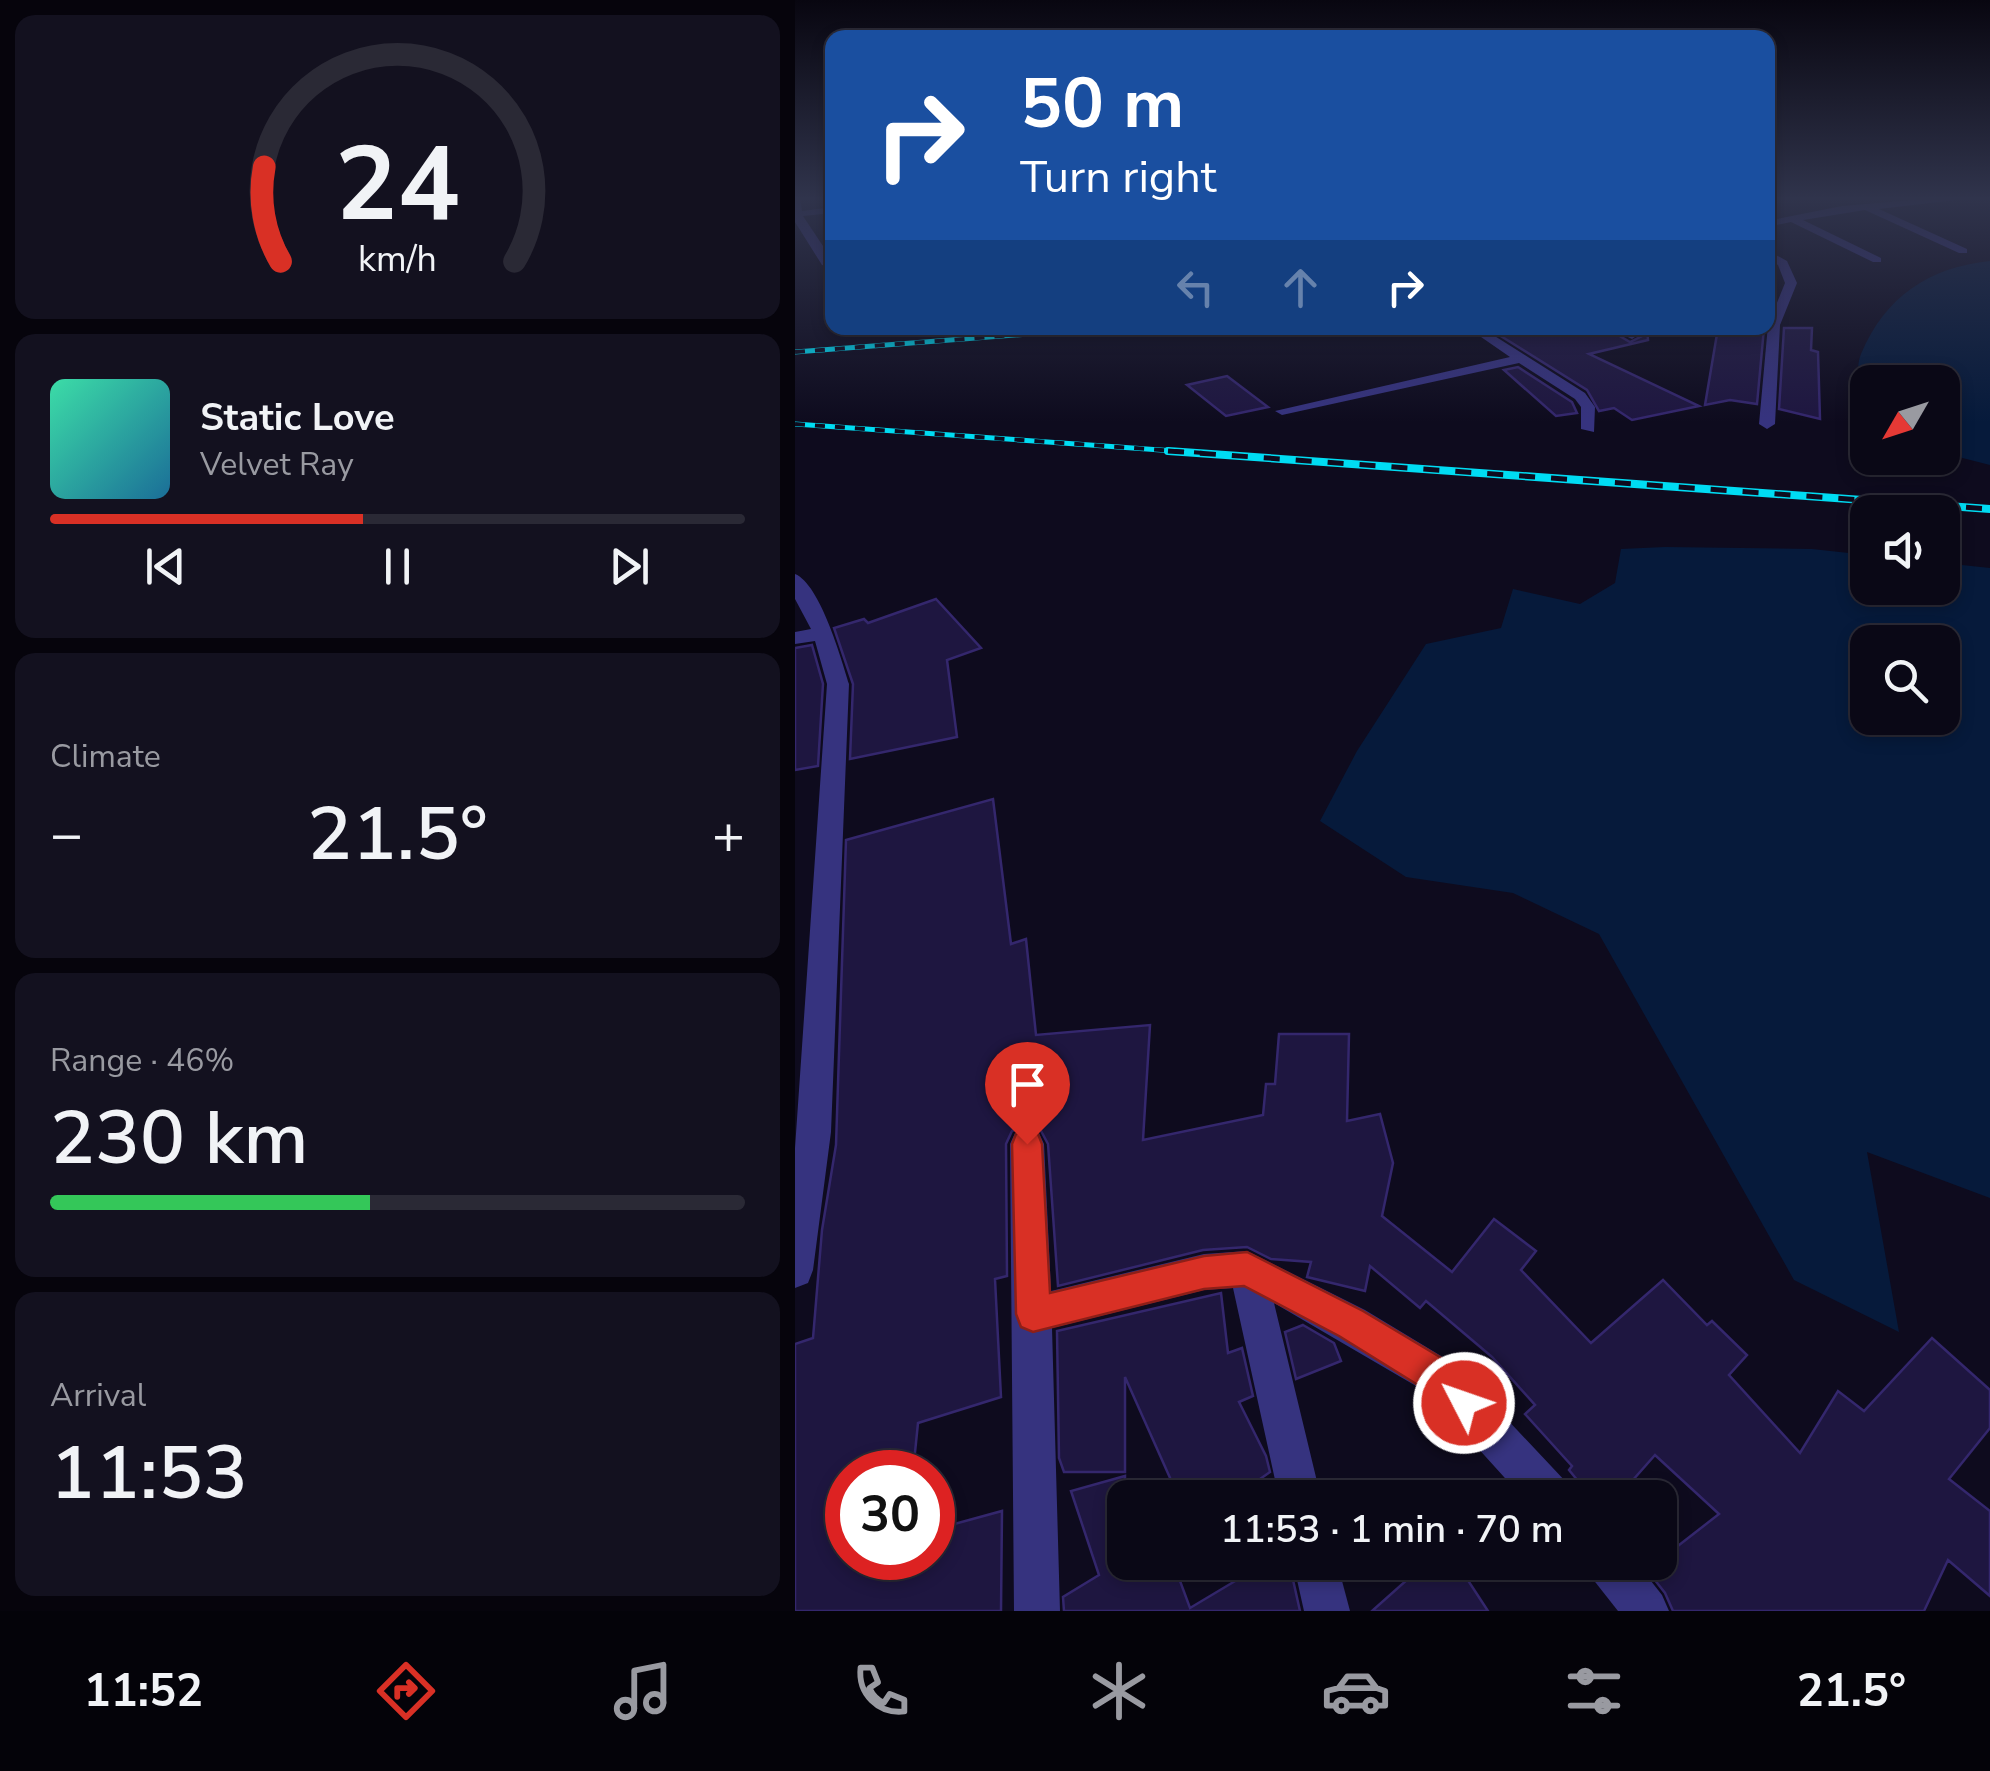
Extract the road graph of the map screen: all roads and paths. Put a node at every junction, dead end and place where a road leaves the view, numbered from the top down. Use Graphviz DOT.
graph roads {
  1 [pos="1787,272"];
  2 [pos="1775,322"];
  3 [pos="1486,335"];
  4 [pos="1773,335"];
  5 [pos="1524,358"];
  6 [pos="1282,411"];
  7 [pos="1767,424"];
  8 [pos="1589,429"];
  9 [pos="795,580"];
  10 [pos="809,636"];
  11 [pos="1027,1144"];
  12 [pos="800,1205"];
  13 [pos="1247,1269"];
  14 [pos="795,1270"];
  15 [pos="1033,1314"];
  16 [pos="1296,1480"];
  17 [pos="1535,1480"];
  18 [pos="1319,1580"];
  19 [pos="1622,1580"];
  20 [pos="1037,1611"];
  21 [pos="1327,1611"];
  22 [pos="1646,1611"];
  1 -- 2 [label="street"];
  3 -- 5 [label="street"];
  4 -- 7 [label="street"];
  5 -- 6 [label="street"];
  5 -- 8 [label="street"];
  9 -- 10 [label="street"];
  10 -- 12 [label="street"];
  11 -- 15 [label="street"];
  12 -- 14 [label="street"];
  13 -- 15 [label="street"];
  13 -- 16 [label="street"];
  13 -- 17 [label="street"];
  15 -- 20 [label="street"];
  18 -- 21 [label="street"];
  19 -- 22 [label="street"];
}
